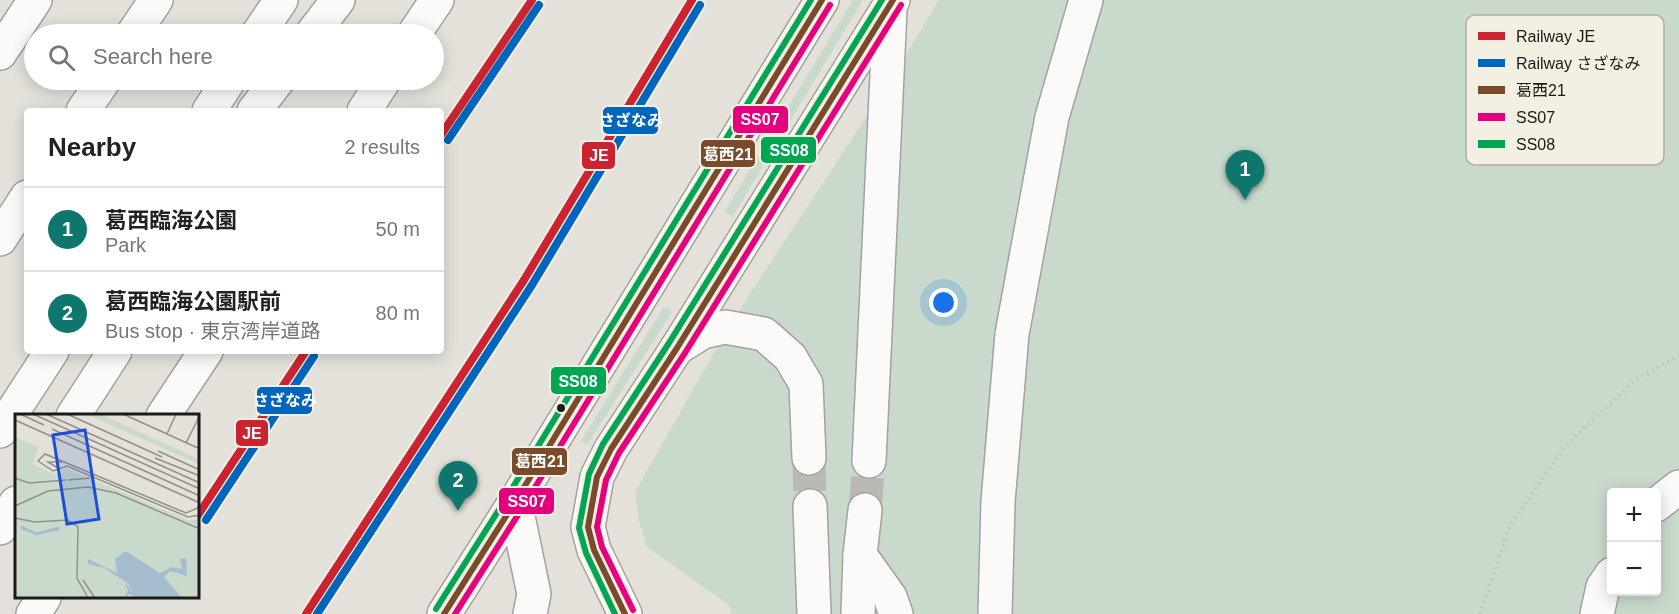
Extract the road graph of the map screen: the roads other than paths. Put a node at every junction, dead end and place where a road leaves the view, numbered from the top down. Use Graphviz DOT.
graph roads {
  1 [pos="34,0"];
  2 [pos="156,0"];
  3 [pos="281,0"];
  4 [pos="338,0"];
  5 [pos="344,0"];
  6 [pos="436,0"];
  7 [pos="822,0"];
  8 [pos="1086,0"];
  9 [pos="892,2"];
  10 [pos="140,24"];
  11 [pos="265,24"];
  12 [pos="320,24"];
  13 [pos="328,24"];
  14 [pos="420,24"];
  15 [pos="0,53"];
  16 [pos="97,90"];
  17 [pos="223,90"];
  18 [pos="270,90"];
  19 [pos="285,90"];
  20 [pos="378,90"];
  21 [pos="85,108"];
  22 [pos="211,108"];
  23 [pos="256,108"];
  24 [pos="273,108"];
  25 [pos="366,108"];
  26 [pos="24,202"];
  27 [pos="0,238"];
  28 [pos="677,348"];
  29 [pos="50,354"];
  30 [pos="72,354"];
  31 [pos="113,354"];
  32 [pos="204,354"];
  33 [pos="27,414"];
  34 [pos="74,414"];
  35 [pos="164,414"];
  36 [pos="15,430"];
  37 [pos="0,431"];
  38 [pos="0,451"];
  39 [pos="809,458"];
  40 [pos="870,461"];
  41 [pos="1679,487"];
  42 [pos="1661,501"];
  43 [pos="515,502"];
  44 [pos="15,505"];
  45 [pos="810,506"];
  46 [pos="865,510"];
  47 [pos="0,528"];
  48 [pos="860,555"];
  49 [pos="1607,580"];
  50 [pos="43,599"];
  51 [pos="623,612"];
  52 [pos="33,614"];
  53 [pos="444,614"];
  54 [pos="530,614"];
  55 [pos="814,614"];
  56 [pos="858,614"];
  57 [pos="896,614"];
  58 [pos="995,614"];
  59 [pos="1597,614"];
  1 -- 15 [label="main road"];
  2 -- 10 [label="main road"];
  3 -- 11 [label="main road"];
  4 -- 12 [label="main road"];
  5 -- 13 [label="main road"];
  6 -- 14 [label="main road"];
  7 -- 43 [label="main road"];
  8 -- 58 [label="main road"];
  9 -- 28 [label="main road"];
  9 -- 40 [label="main road"];
  16 -- 21 [label="main road"];
  17 -- 22 [label="main road"];
  18 -- 23 [label="main road"];
  19 -- 24 [label="main road"];
  20 -- 25 [label="main road"];
  26 -- 27 [label="main road"];
  28 -- 39 [label="main road"];
  28 -- 51 [label="main road"];
  29 -- 37 [label="main road"];
  30 -- 33 [label="main road"];
  31 -- 34 [label="main road"];
  32 -- 35 [label="main road"];
  36 -- 38 [label="main road"];
  41 -- 42 [label="main road"];
  43 -- 53 [label="main road"];
  43 -- 54 [label="main road"];
  44 -- 47 [label="main road"];
  45 -- 55 [label="main road"];
  46 -- 48 [label="main road"];
  48 -- 56 [label="main road"];
  48 -- 57 [label="main road"];
  49 -- 59 [label="main road"];
  50 -- 52 [label="main road"];
}
